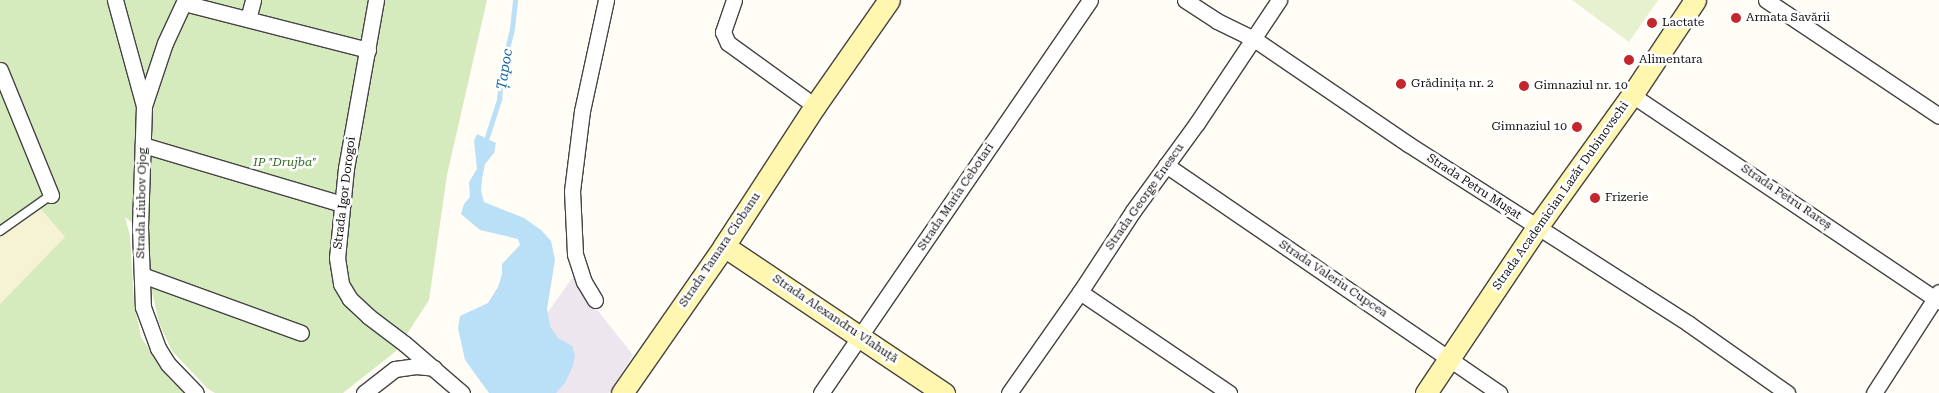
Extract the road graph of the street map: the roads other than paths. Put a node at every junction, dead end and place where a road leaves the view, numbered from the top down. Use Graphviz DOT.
graph roads {
  1 [pos="115,0"];
  2 [pos="253,0"];
  3 [pos="376,0"];
  4 [pos="606,0"];
  5 [pos="734,0"];
  6 [pos="889,0"];
  7 [pos="1090,0"];
  8 [pos="1185,0"];
  9 [pos="1279,0"];
  10 [pos="1695,0"];
  11 [pos="1766,0"];
  12 [pos="185,2"];
  13 [pos="248,19"];
  14 [pos="1254,38"];
  15 [pos="368,50"];
  16 [pos="0,70"];
  17 [pos="1632,95"];
  18 [pos="144,106"];
  19 [pos="815,106"];
  20 [pos="1939,116"];
  21 [pos="143,145"];
  22 [pos="1166,165"];
  23 [pos="51,195"];
  24 [pos="342,204"];
  25 [pos="1537,228"];
  26 [pos="0,231"];
  27 [pos="724,246"];
  28 [pos="142,275"];
  29 [pos="1080,292"];
  30 [pos="1938,297"];
  31 [pos="595,300"];
  32 [pos="301,333"];
  33 [pos="860,337"];
  34 [pos="1450,359"];
  35 [pos="434,368"];
  36 [pos="196,393"];
  37 [pos="364,393"];
  38 [pos="462,393"];
  39 [pos="622,393"];
  40 [pos="821,393"];
  41 [pos="944,393"];
  42 [pos="1009,393"];
  43 [pos="1229,393"];
  44 [pos="1426,393"];
  45 [pos="1499,393"];
  46 [pos="1787,393"];
  47 [pos="1874,393"];
  1 -- 18 [label="street, Strada Liubov Ojog"];
  2 -- 13 [label="street"];
  3 -- 15 [label="street, Strada Igor Dorogoi"];
  4 -- 31 [label="street"];
  5 -- 19 [label="street"];
  6 -- 19 [label="street, Strada Tamara Ciobanu"];
  7 -- 33 [label="street, Strada Maria Cebotari"];
  8 -- 14 [label="street, Strada Petru Mușat"];
  9 -- 14 [label="street, Strada George Enescu"];
  10 -- 17 [label="street, Strada Academician Lazăr Dubinovschi"];
  11 -- 20 [label="street"];
  12 -- 13 [label="street"];
  12 -- 18 [label="street"];
  13 -- 15 [label="street"];
  14 -- 22 [label="street, Strada George Enescu"];
  14 -- 25 [label="street, Strada Petru Mușat"];
  15 -- 24 [label="street, Strada Igor Dorogoi"];
  16 -- 23 [label="street"];
  17 -- 25 [label="street, Strada Academician Lazăr Dubinovschi"];
  17 -- 30 [label="street, Strada Petru Rareș"];
  18 -- 21 [label="street, Strada Liubov Ojog"];
  19 -- 27 [label="street, Strada Tamara Ciobanu"];
  21 -- 24 [label="street"];
  21 -- 28 [label="street, Strada Liubov Ojog"];
  22 -- 29 [label="street, Strada George Enescu"];
  22 -- 34 [label="street, Strada Valeriu Cupcea"];
  23 -- 26 [label="lane"];
  24 -- 35 [label="street, Strada Igor Dorogoi"];
  25 -- 34 [label="street, Strada Academician Lazăr Dubinovschi"];
  25 -- 46 [label="street, Strada Petru Mușat"];
  27 -- 33 [label="street, Strada Аlexandru Vlahuță"];
  27 -- 39 [label="street, Strada Tamara Ciobanu"];
  28 -- 32 [label="street"];
  28 -- 36 [label="street, Strada Liubov Ojog"];
  29 -- 42 [label="street, Strada George Enescu"];
  29 -- 43 [label="street"];
  30 -- 47 [label="street"];
  33 -- 40 [label="street, Strada Maria Cebotari"];
  33 -- 41 [label="street, Strada Аlexandru Vlahuță"];
  34 -- 44 [label="street, Strada Academician Lazăr Dubinovschi"];
  34 -- 45 [label="street, Strada Valeriu Cupcea"];
  35 -- 37 [label="street"];
  35 -- 38 [label="street, Strada Igor Dorogoi"];
}
